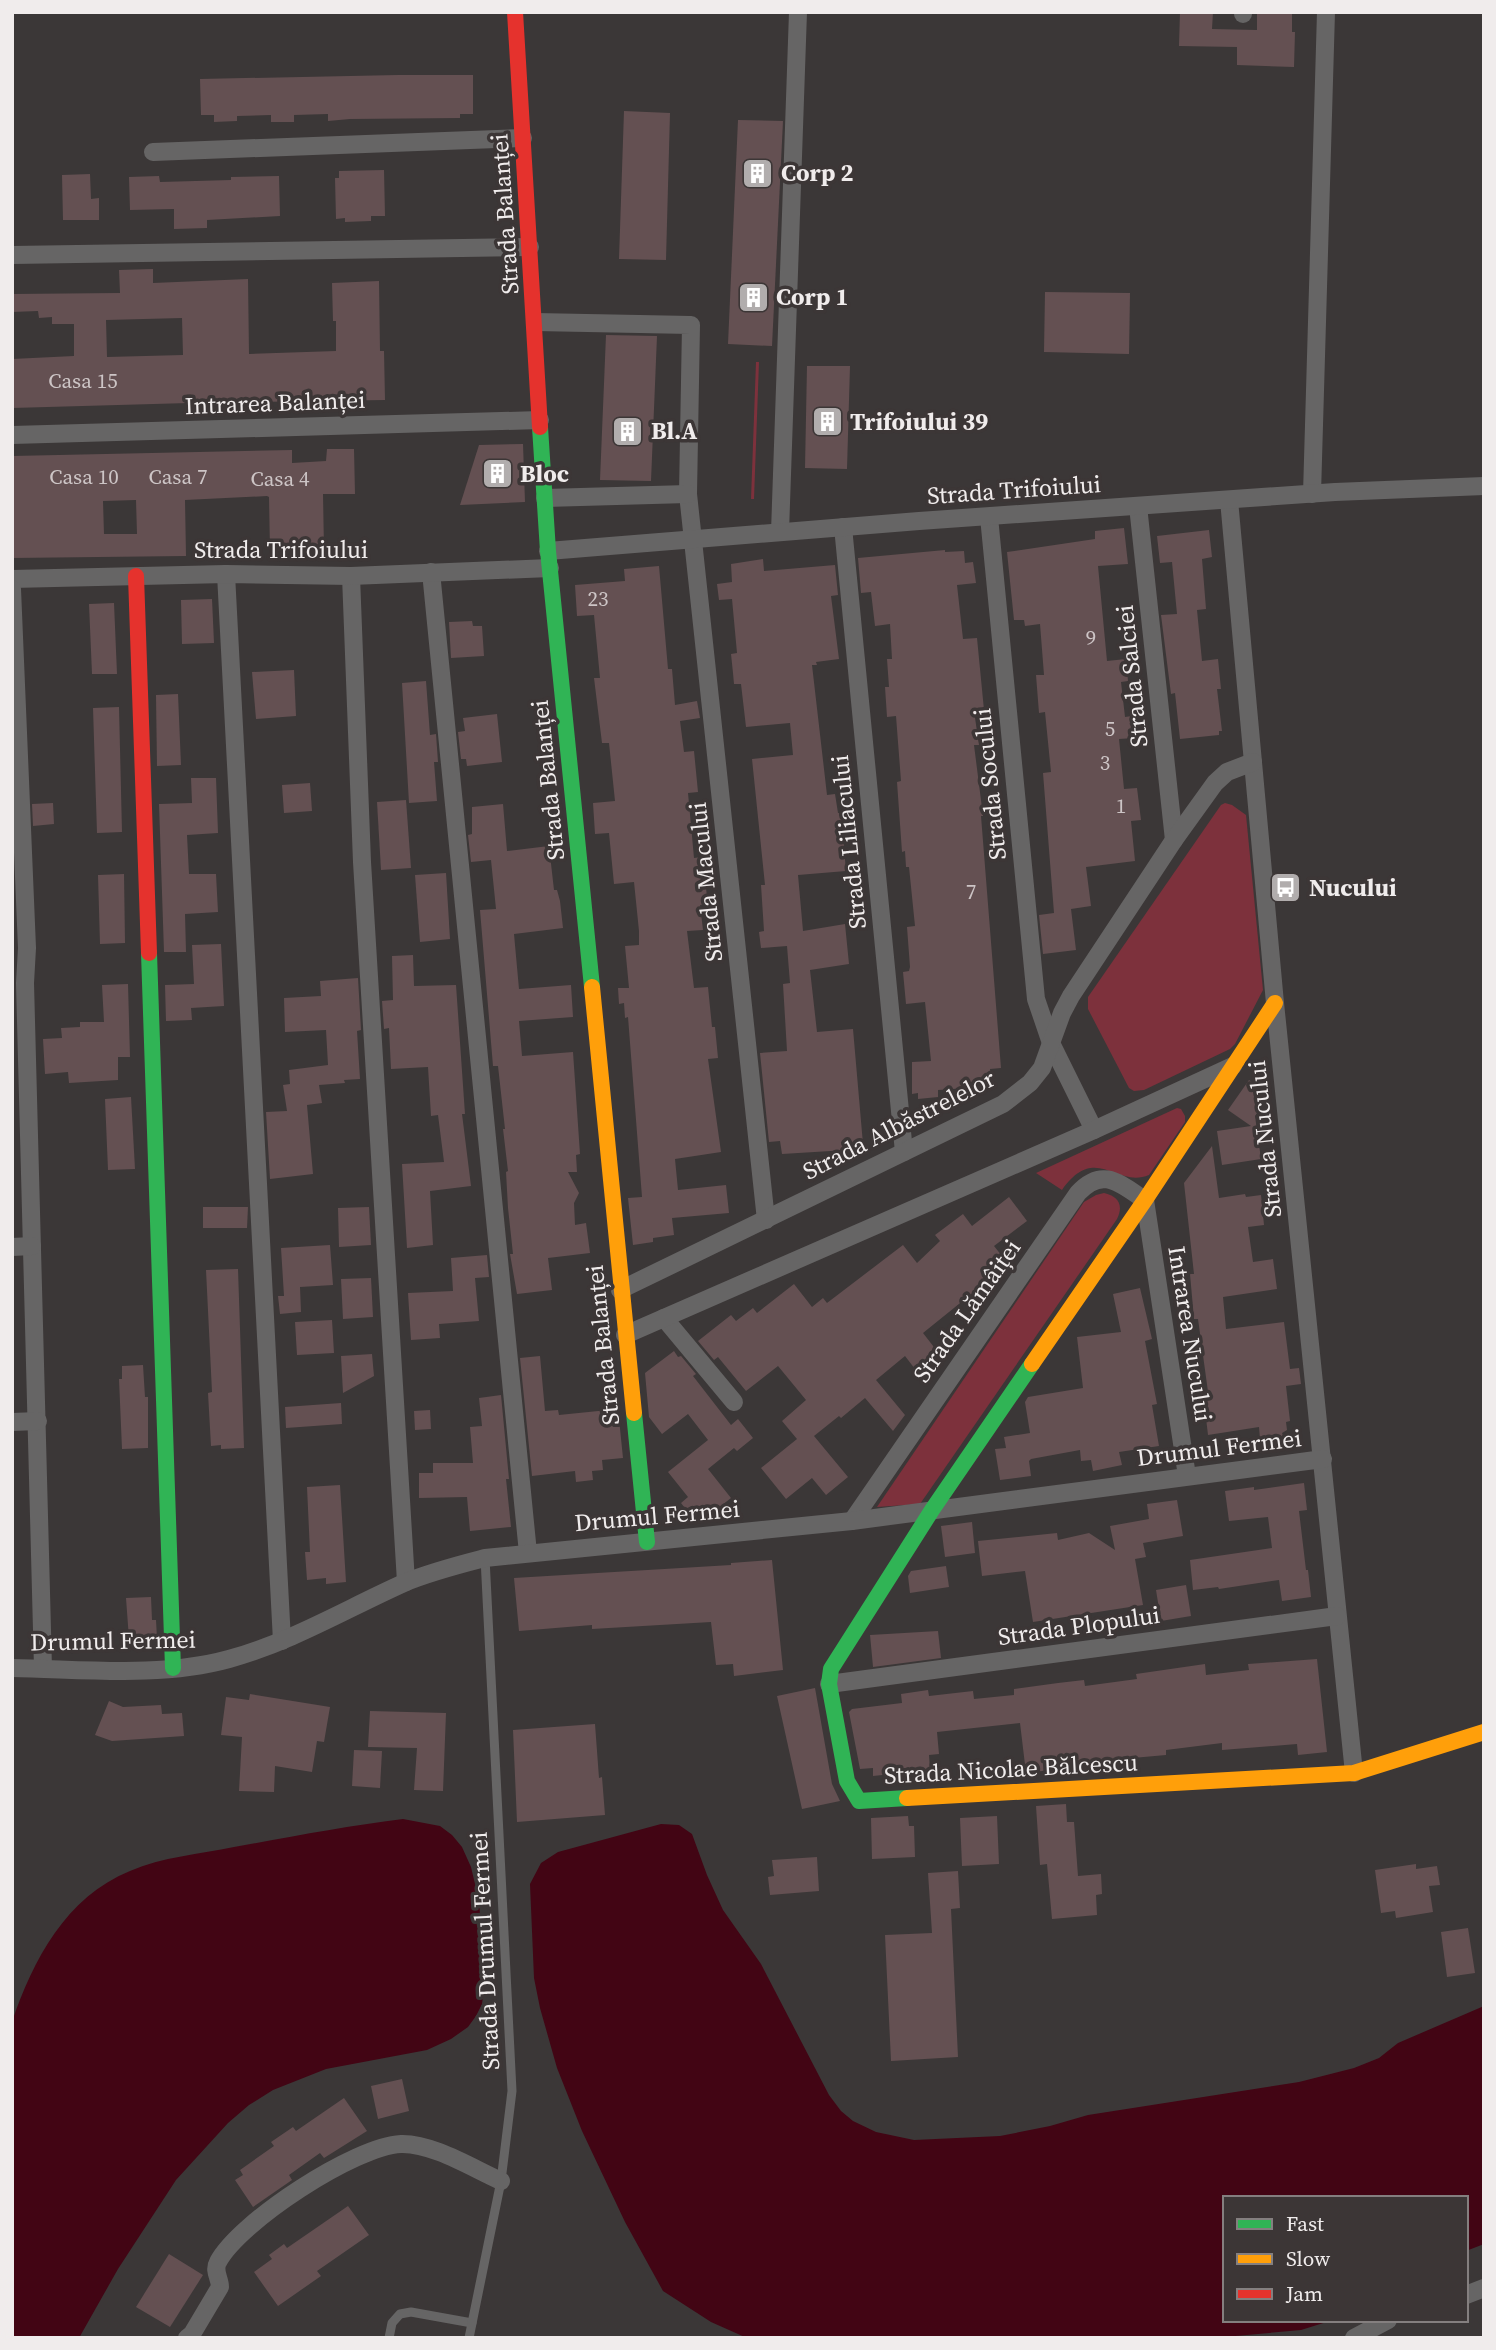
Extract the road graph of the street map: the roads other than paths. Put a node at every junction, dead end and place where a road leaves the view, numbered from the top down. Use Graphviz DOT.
graph roads {
  1 [pos="515,12"];
  2 [pos="798,12"];
  3 [pos="1326,12"];
  4 [pos="523,138"];
  5 [pos="153,152"];
  6 [pos="530,247"];
  7 [pos="12,255"];
  8 [pos="535,322"];
  9 [pos="540,420"];
  10 [pos="12,435"];
  11 [pos="1484,486"];
  12 [pos="1312,494"];
  13 [pos="688,495"];
  14 [pos="545,498"];
  15 [pos="1228,500"];
  16 [pos="1138,506"];
  17 [pos="989,517"];
  18 [pos="843,527"];
  19 [pos="779,532"];
  20 [pos="694,538"];
  21 [pos="549,560"];
  22 [pos="431,572"];
  23 [pos="226,574"];
  24 [pos="136,576"];
  25 [pos="351,576"];
  26 [pos="12,579"];
  27 [pos="12,589"];
  28 [pos="1253,762"];
  29 [pos="1174,840"];
  30 [pos="19,983"];
  31 [pos="1275,1003"];
  32 [pos="1051,1044"];
  33 [pos="1234,1065"];
  34 [pos="1094,1130"];
  35 [pos="904,1152"];
  36 [pos="1145,1200"];
  37 [pos="766,1220"];
  38 [pos="32,1246"];
  39 [pos="12,1247"];
  40 [pos="620,1290"];
  41 [pos="664,1318"];
  42 [pos="625,1335"];
  43 [pos="734,1402"];
  44 [pos="38,1421"];
  45 [pos="12,1423"];
  46 [pos="1323,1459"];
  47 [pos="1187,1476"];
  48 [pos="932,1510"];
  49 [pos="852,1521"];
  50 [pos="647,1542"];
  51 [pos="528,1552"];
  52 [pos="485,1558"];
  53 [pos="407,1582"];
  54 [pos="1337,1616"];
  55 [pos="282,1641"];
  56 [pos="12,1668"];
  57 [pos="43,1668"];
  58 [pos="173,1668"];
  59 [pos="829,1684"];
  60 [pos="1484,1732"];
  61 [pos="1354,1773"];
  62 [pos="501,2181"];
  63 [pos="1384,2322"];
  64 [pos="472,2323"];
  65 [pos="187,2338"];
  66 [pos="389,2338"];
  67 [pos="469,2338"];
  68 [pos="1354,2338"];
  1 -- 4 [label="street, Strada Balanței"];
  2 -- 19 [label="street"];
  3 -- 12 [label="street"];
  4 -- 5 [label="street"];
  4 -- 6 [label="street, Strada Balanței"];
  6 -- 7 [label="street"];
  6 -- 8 [label="street, Strada Balanței"];
  8 -- 9 [label="street, Strada Balanței"];
  8 -- 13 [label="street, Strada Macului"];
  9 -- 10 [label="street, Intrarea Balanței"];
  9 -- 14 [label="street, Strada Balanței"];
  11 -- 12 [label="street, Strada Trifoiului"];
  12 -- 15 [label="street, Strada Trifoiului"];
  13 -- 14 [label="street"];
  13 -- 20 [label="street, Strada Macului"];
  14 -- 21 [label="street, Strada Balanței"];
  15 -- 16 [label="street, Strada Trifoiului"];
  15 -- 28 [label="street, Strada Nucului"];
  16 -- 17 [label="street, Strada Trifoiului"];
  16 -- 29 [label="street, Strada Salciei"];
  17 -- 18 [label="street, Strada Trifoiului"];
  17 -- 32 [label="street, Strada Socului"];
  18 -- 19 [label="street, Strada Trifoiului"];
  18 -- 35 [label="street, Strada Liliacului"];
  19 -- 20 [label="street, Strada Trifoiului"];
  20 -- 21 [label="street, Strada Trifoiului"];
  20 -- 37 [label="street, Strada Macului"];
  21 -- 22 [label="street, Strada Trifoiului"];
  21 -- 40 [label="street, Strada Balanței"];
  22 -- 25 [label="street, Strada Trifoiului"];
  22 -- 51 [label="street"];
  23 -- 24 [label="street, Strada Trifoiului"];
  23 -- 25 [label="street, Strada Trifoiului"];
  23 -- 55 [label="street"];
  24 -- 26 [label="street, Strada Trifoiului"];
  24 -- 58 [label="street"];
  25 -- 53 [label="street"];
  27 -- 30 [label="street"];
  28 -- 29 [label="street, Strada Albăstrelelor"];
  28 -- 31 [label="street, Strada Nucului"];
  29 -- 32 [label="street, Strada Albăstrelelor"];
  30 -- 38 [label="street"];
  31 -- 33 [label="street"];
  31 -- 46 [label="street, Strada Nucului"];
  32 -- 34 [label="street, Strada Socului"];
  32 -- 35 [label="street, Strada Albăstrelelor"];
  33 -- 34 [label="street"];
  33 -- 36 [label="street"];
  34 -- 41 [label="street"];
  35 -- 37 [label="street, Strada Albăstrelelor"];
  36 -- 47 [label="street, Intrarea Nucului"];
  36 -- 48 [label="street"];
  36 -- 49 [label="street, Strada Lămâiței"];
  37 -- 40 [label="street, Strada Albăstrelelor"];
  38 -- 39 [label="street"];
  38 -- 44 [label="street"];
  40 -- 42 [label="street, Strada Balanței"];
  41 -- 42 [label="street"];
  41 -- 43 [label="street"];
  42 -- 50 [label="street, Strada Balanței"];
  44 -- 45 [label="street"];
  44 -- 57 [label="street"];
  46 -- 47 [label="street, Drumul Fermei"];
  46 -- 54 [label="street, Strada Nucului"];
  47 -- 48 [label="street, Drumul Fermei"];
  48 -- 49 [label="street, Drumul Fermei"];
  48 -- 59 [label="street"];
  49 -- 50 [label="street, Drumul Fermei"];
  50 -- 51 [label="street, Drumul Fermei"];
  51 -- 52 [label="street, Drumul Fermei"];
  52 -- 53 [label="street, Drumul Fermei"];
  52 -- 62 [label="lane, Strada Drumul Fermei"];
  53 -- 55 [label="street, Drumul Fermei"];
  54 -- 59 [label="street, Strada Plopului"];
  54 -- 61 [label="street, Strada Nucului"];
  55 -- 58 [label="street, Drumul Fermei"];
  56 -- 57 [label="street, Drumul Fermei"];
  57 -- 58 [label="street, Drumul Fermei"];
  59 -- 61 [label="street, Strada Nicolae Bălcescu"];
  60 -- 61 [label="street, Strada Nicolae Bălcescu"];
  62 -- 64 [label="lane, Strada Drumul Fermei"];
  62 -- 65 [label="street"];
  63 -- 68 [label="street"];
  64 -- 66 [label="lane"];
  64 -- 67 [label="lane, Strada Drumul Fermei"];
}
